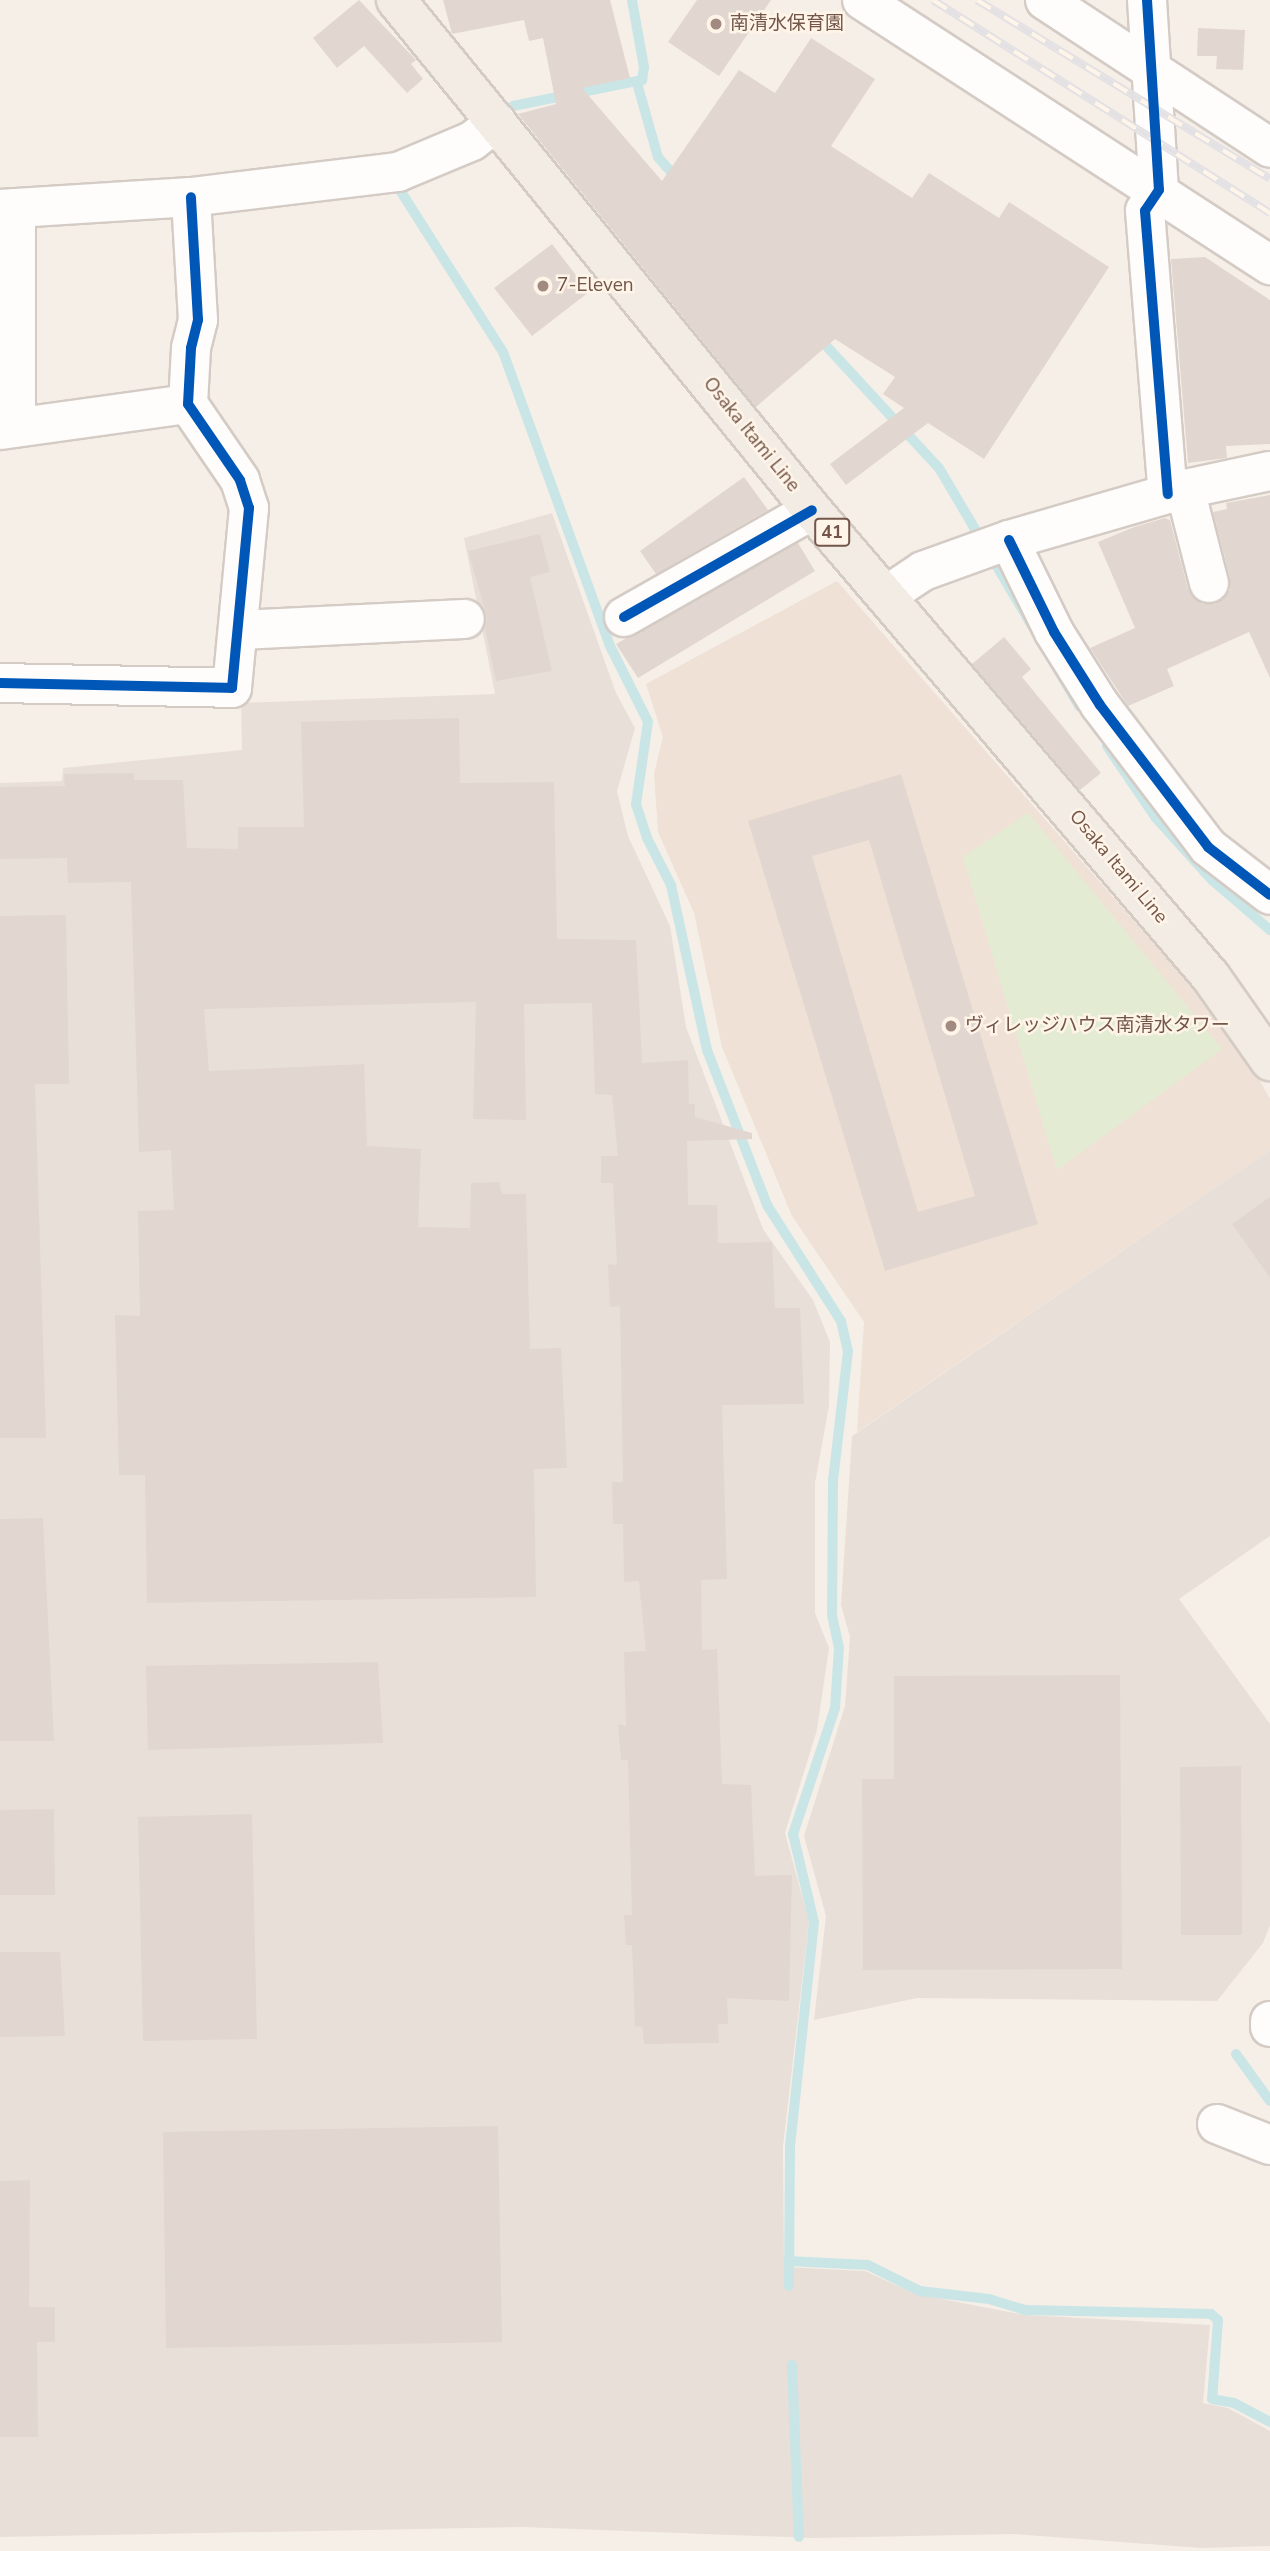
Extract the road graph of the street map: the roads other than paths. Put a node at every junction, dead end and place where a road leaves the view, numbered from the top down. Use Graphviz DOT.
graph roads {
  1 [pos="396,0"];
  2 [pos="862,0"];
  3 [pos="1045,0"];
  4 [pos="1147,0"];
  5 [pos="1149,65"];
  6 [pos="496,122"];
  7 [pos="1270,148"];
  8 [pos="1159,190"];
  9 [pos="191,197"];
  10 [pos="8,208"];
  11 [pos="1270,265"];
  12 [pos="188,404"];
  13 [pos="8,427"];
  14 [pos="1270,471"];
  15 [pos="1176,492"];
  16 [pos="813,510"];
  17 [pos="1009,540"];
  18 [pos="1209,583"];
  19 [pos="887,595"];
  20 [pos="624,617"];
  21 [pos="465,619"];
  22 [pos="239,630"];
  23 [pos="0,683"];
  24 [pos="1270,895"];
  25 [pos="1270,1061"];
  26 [pos="1217,2124"];
  27 [pos="1270,2145"];
  1 -- 6 [label="main road, Osaka Itami Line / 41"];
  2 -- 8 [label="street"];
  3 -- 5 [label="street"];
  4 -- 5 [label="street"];
  5 -- 7 [label="street"];
  5 -- 8 [label="street"];
  6 -- 9 [label="street"];
  6 -- 16 [label="main road, Osaka Itami Line / 41"];
  8 -- 11 [label="street"];
  8 -- 15 [label="street"];
  9 -- 10 [label="street"];
  9 -- 12 [label="street"];
  10 -- 13 [label="street"];
  12 -- 13 [label="street"];
  12 -- 22 [label="street"];
  14 -- 15 [label="street"];
  15 -- 17 [label="street"];
  15 -- 18 [label="street"];
  16 -- 19 [label="main road, Osaka Itami Line / 41"];
  16 -- 20 [label="street"];
  17 -- 19 [label="street"];
  17 -- 24 [label="street"];
  19 -- 25 [label="main road, Osaka Itami Line / 41"];
  21 -- 22 [label="street"];
  22 -- 23 [label="street"];
  26 -- 27 [label="street"];
}
